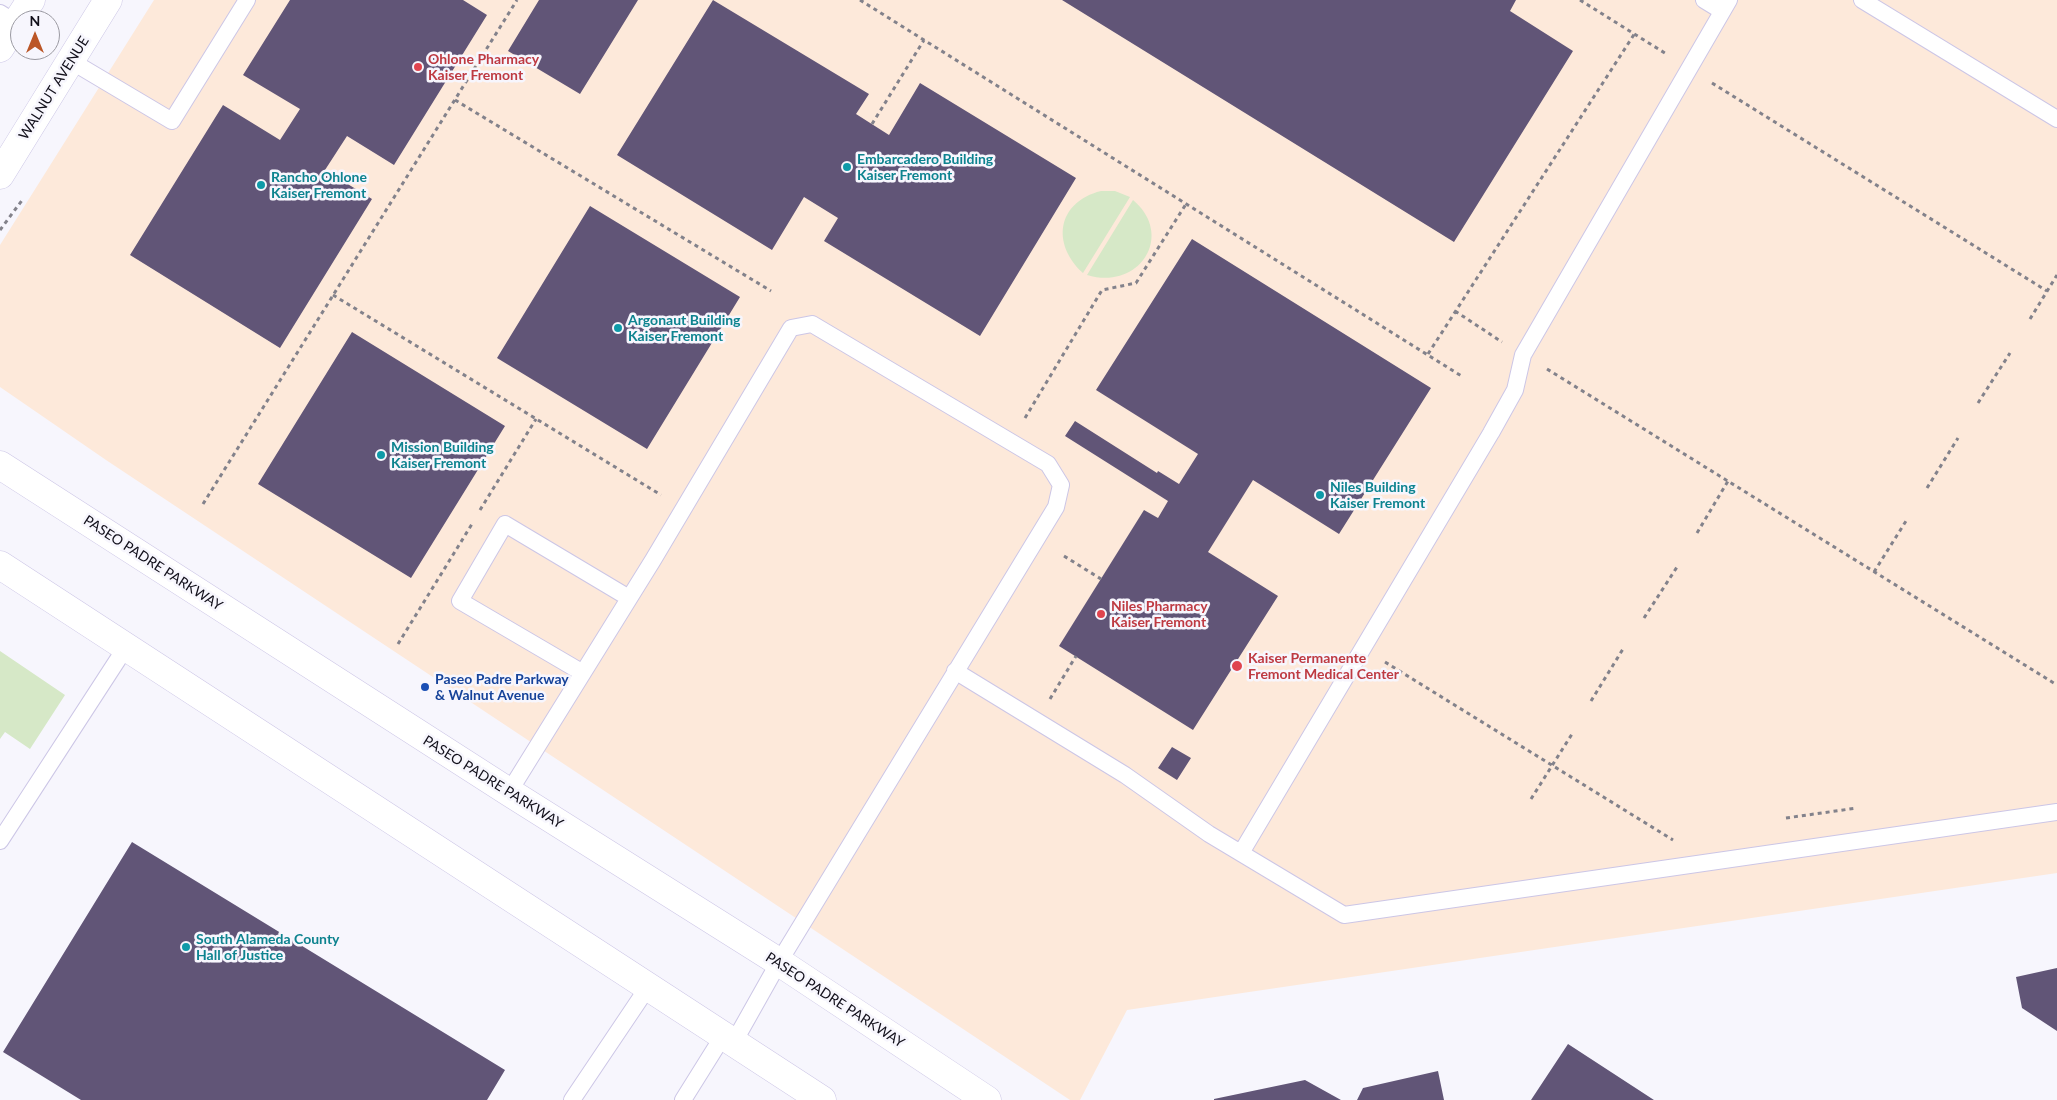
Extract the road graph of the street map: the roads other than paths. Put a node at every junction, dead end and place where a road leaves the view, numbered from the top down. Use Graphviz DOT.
graph roads {
  1 [pos="31,0"];
  2 [pos="108,0"];
  3 [pos="248,0"];
  4 [pos="1704,0"];
  5 [pos="1862,0"];
  6 [pos="1726,5"];
  7 [pos="8,18"];
  8 [pos="0,48"];
  9 [pos="71,61"];
  10 [pos="2057,119"];
  11 [pos="0,175"];
  12 [pos="0,465"];
  13 [pos="0,565"];
  14 [pos="629,598"];
  15 [pos="126,647"];
  16 [pos="955,672"];
  17 [pos="583,673"];
  18 [pos="509,792"];
  19 [pos="2057,812"];
  20 [pos="0,841"];
  21 [pos="1241,853"];
  22 [pos="779,962"];
  23 [pos="648,986"];
  24 [pos="729,1039"];
  25 [pos="572,1100"];
  26 [pos="683,1100"];
  27 [pos="822,1100"];
  28 [pos="987,1100"];
  1 -- 7 [label="main road"];
  2 -- 9 [label="main road, WALNUT AVENUE"];
  3 -- 9 [label="lane"];
  4 -- 6 [label="lane"];
  5 -- 10 [label="lane"];
  6 -- 21 [label="lane"];
  7 -- 8 [label="main road"];
  9 -- 11 [label="main road, WALNUT AVENUE"];
  12 -- 18 [label="main road, PASEO PADRE PARKWAY"];
  13 -- 15 [label="main road"];
  14 -- 16 [label="lane"];
  14 -- 17 [label="lane"];
  14 -- 17 [label="lane"];
  15 -- 20 [label="lane"];
  15 -- 23 [label="main road"];
  16 -- 21 [label="lane"];
  16 -- 22 [label="lane"];
  17 -- 18 [label="lane"];
  18 -- 22 [label="main road, PASEO PADRE PARKWAY"];
  19 -- 21 [label="lane"];
  22 -- 24 [label="lane"];
  22 -- 28 [label="main road, PASEO PADRE PARKWAY"];
  23 -- 24 [label="main road"];
  23 -- 25 [label="lane"];
  24 -- 26 [label="lane"];
  24 -- 27 [label="main road"];
}
